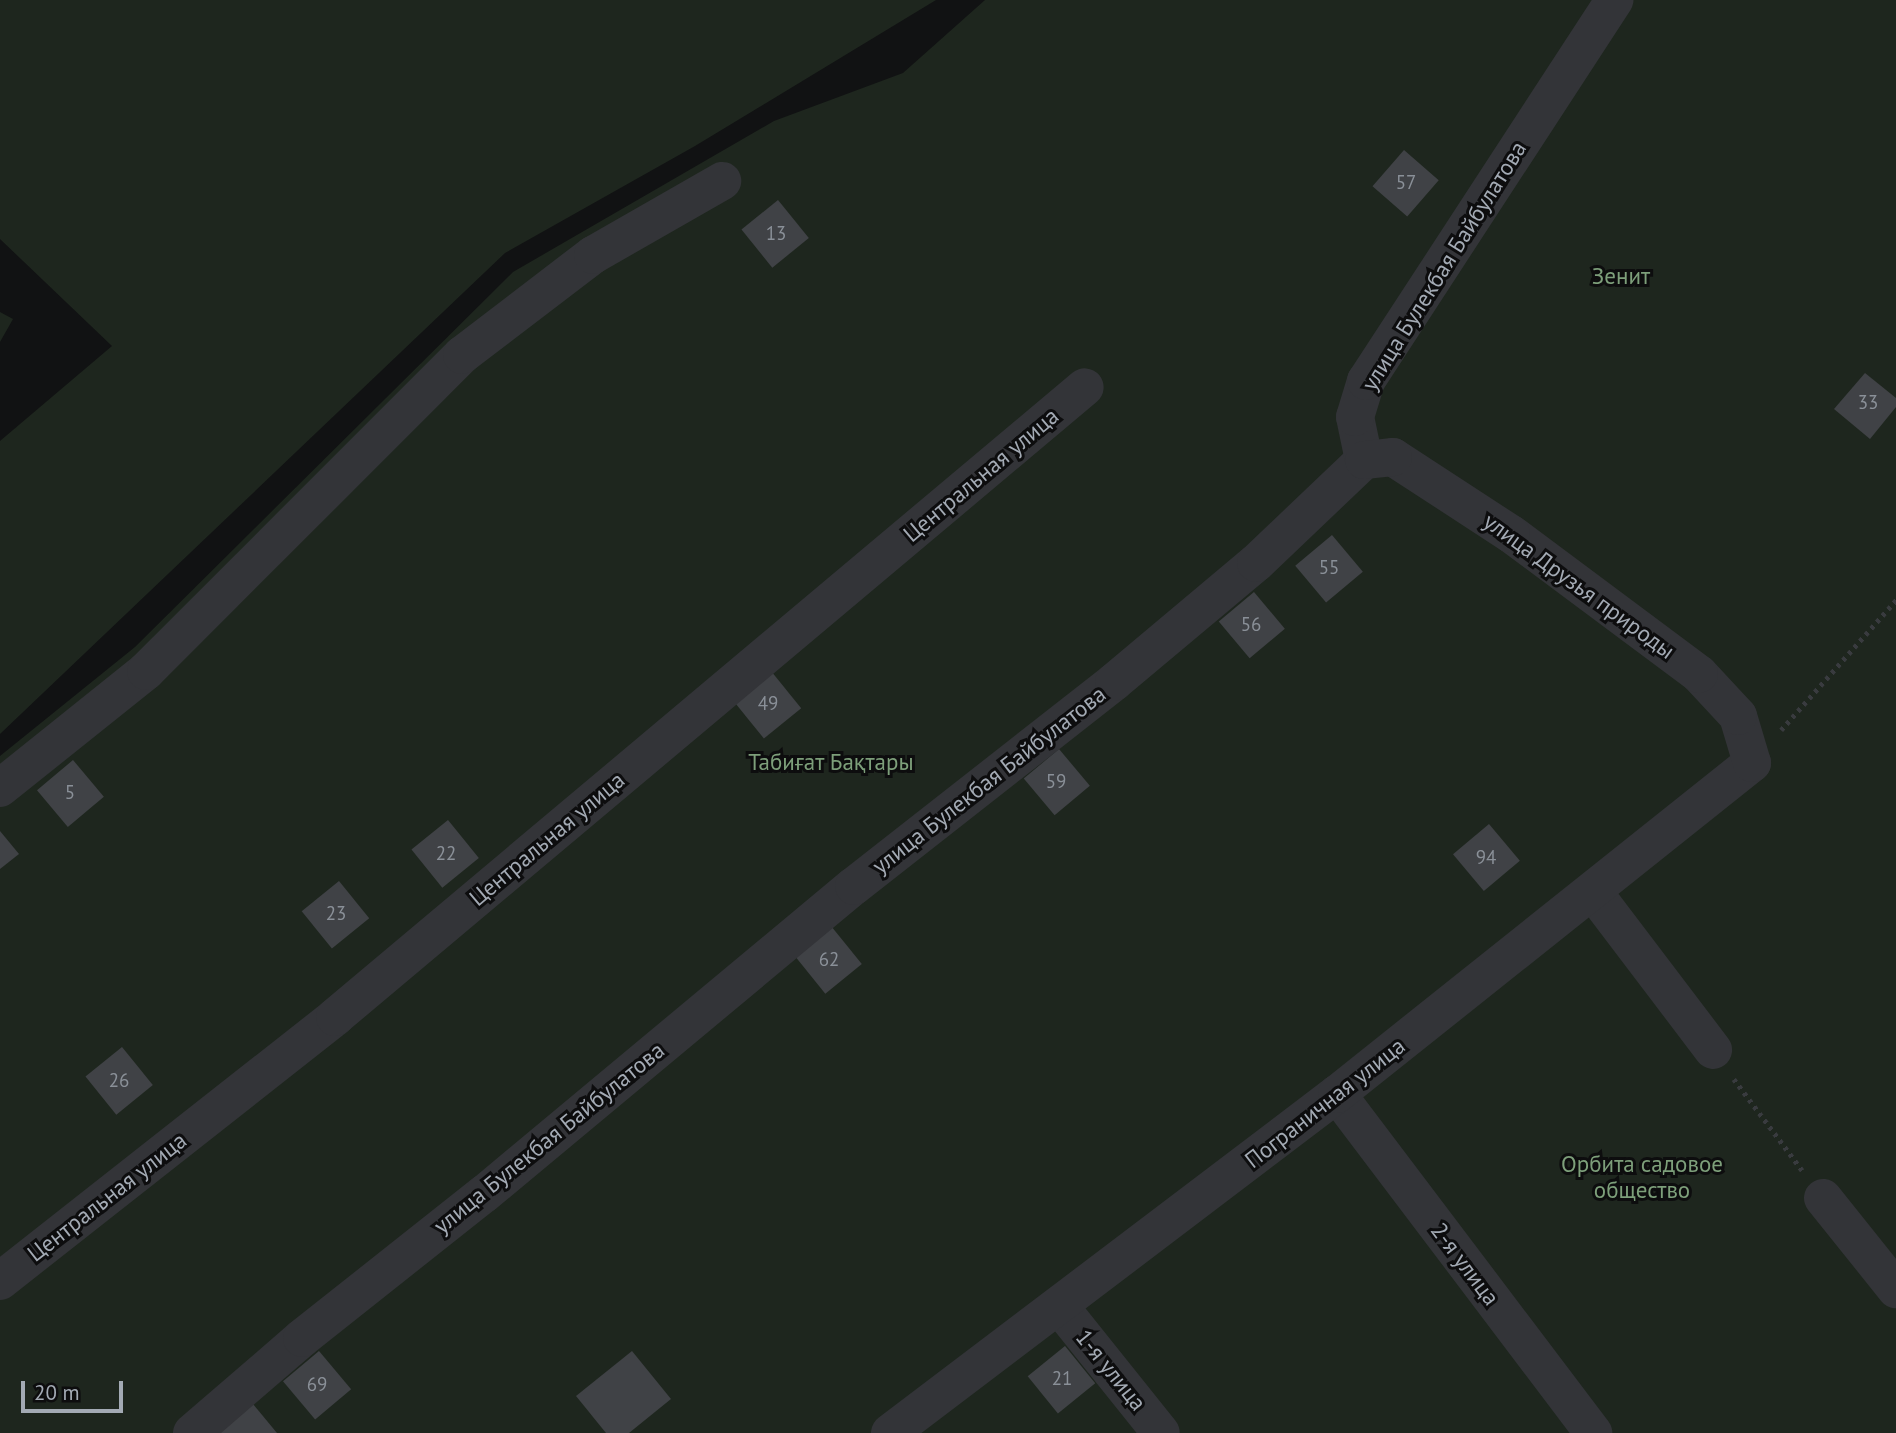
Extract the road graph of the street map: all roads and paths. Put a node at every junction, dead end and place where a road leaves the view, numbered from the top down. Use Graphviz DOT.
graph roads {
  1 [pos="1614,0"];
  2 [pos="722,181"];
  3 [pos="1086,387"];
  4 [pos="1364,460"];
  5 [pos="1896,600"];
  6 [pos="1752,763"];
  7 [pos="0,788"];
  8 [pos="1594,893"];
  9 [pos="1713,1050"];
  10 [pos="1337,1094"];
  11 [pos="1823,1198"];
  12 [pos="0,1281"];
  13 [pos="1896,1289"];
  14 [pos="1060,1307"];
  15 [pos="192,1433"];
  16 [pos="890,1433"];
  17 [pos="1161,1433"];
  18 [pos="1594,1433"];
  1 -- 4 [label="street, улица Булекбая Байбулатова"];
  2 -- 7 [label="street"];
  3 -- 12 [label="street, Центральная улица"];
  4 -- 6 [label="street, улица Друзья природы"];
  4 -- 15 [label="street, улица Булекбая Байбулатова"];
  5 -- 6 [label="path"];
  6 -- 8 [label="street, Пограничная улица"];
  8 -- 9 [label="street"];
  8 -- 10 [label="street, Пограничная улица"];
  9 -- 11 [label="path"];
  10 -- 14 [label="street, Пограничная улица"];
  10 -- 18 [label="street, 2-я улица"];
  11 -- 13 [label="street"];
  14 -- 16 [label="street, Пограничная улица"];
  14 -- 17 [label="street, 1-я улица"];
}
